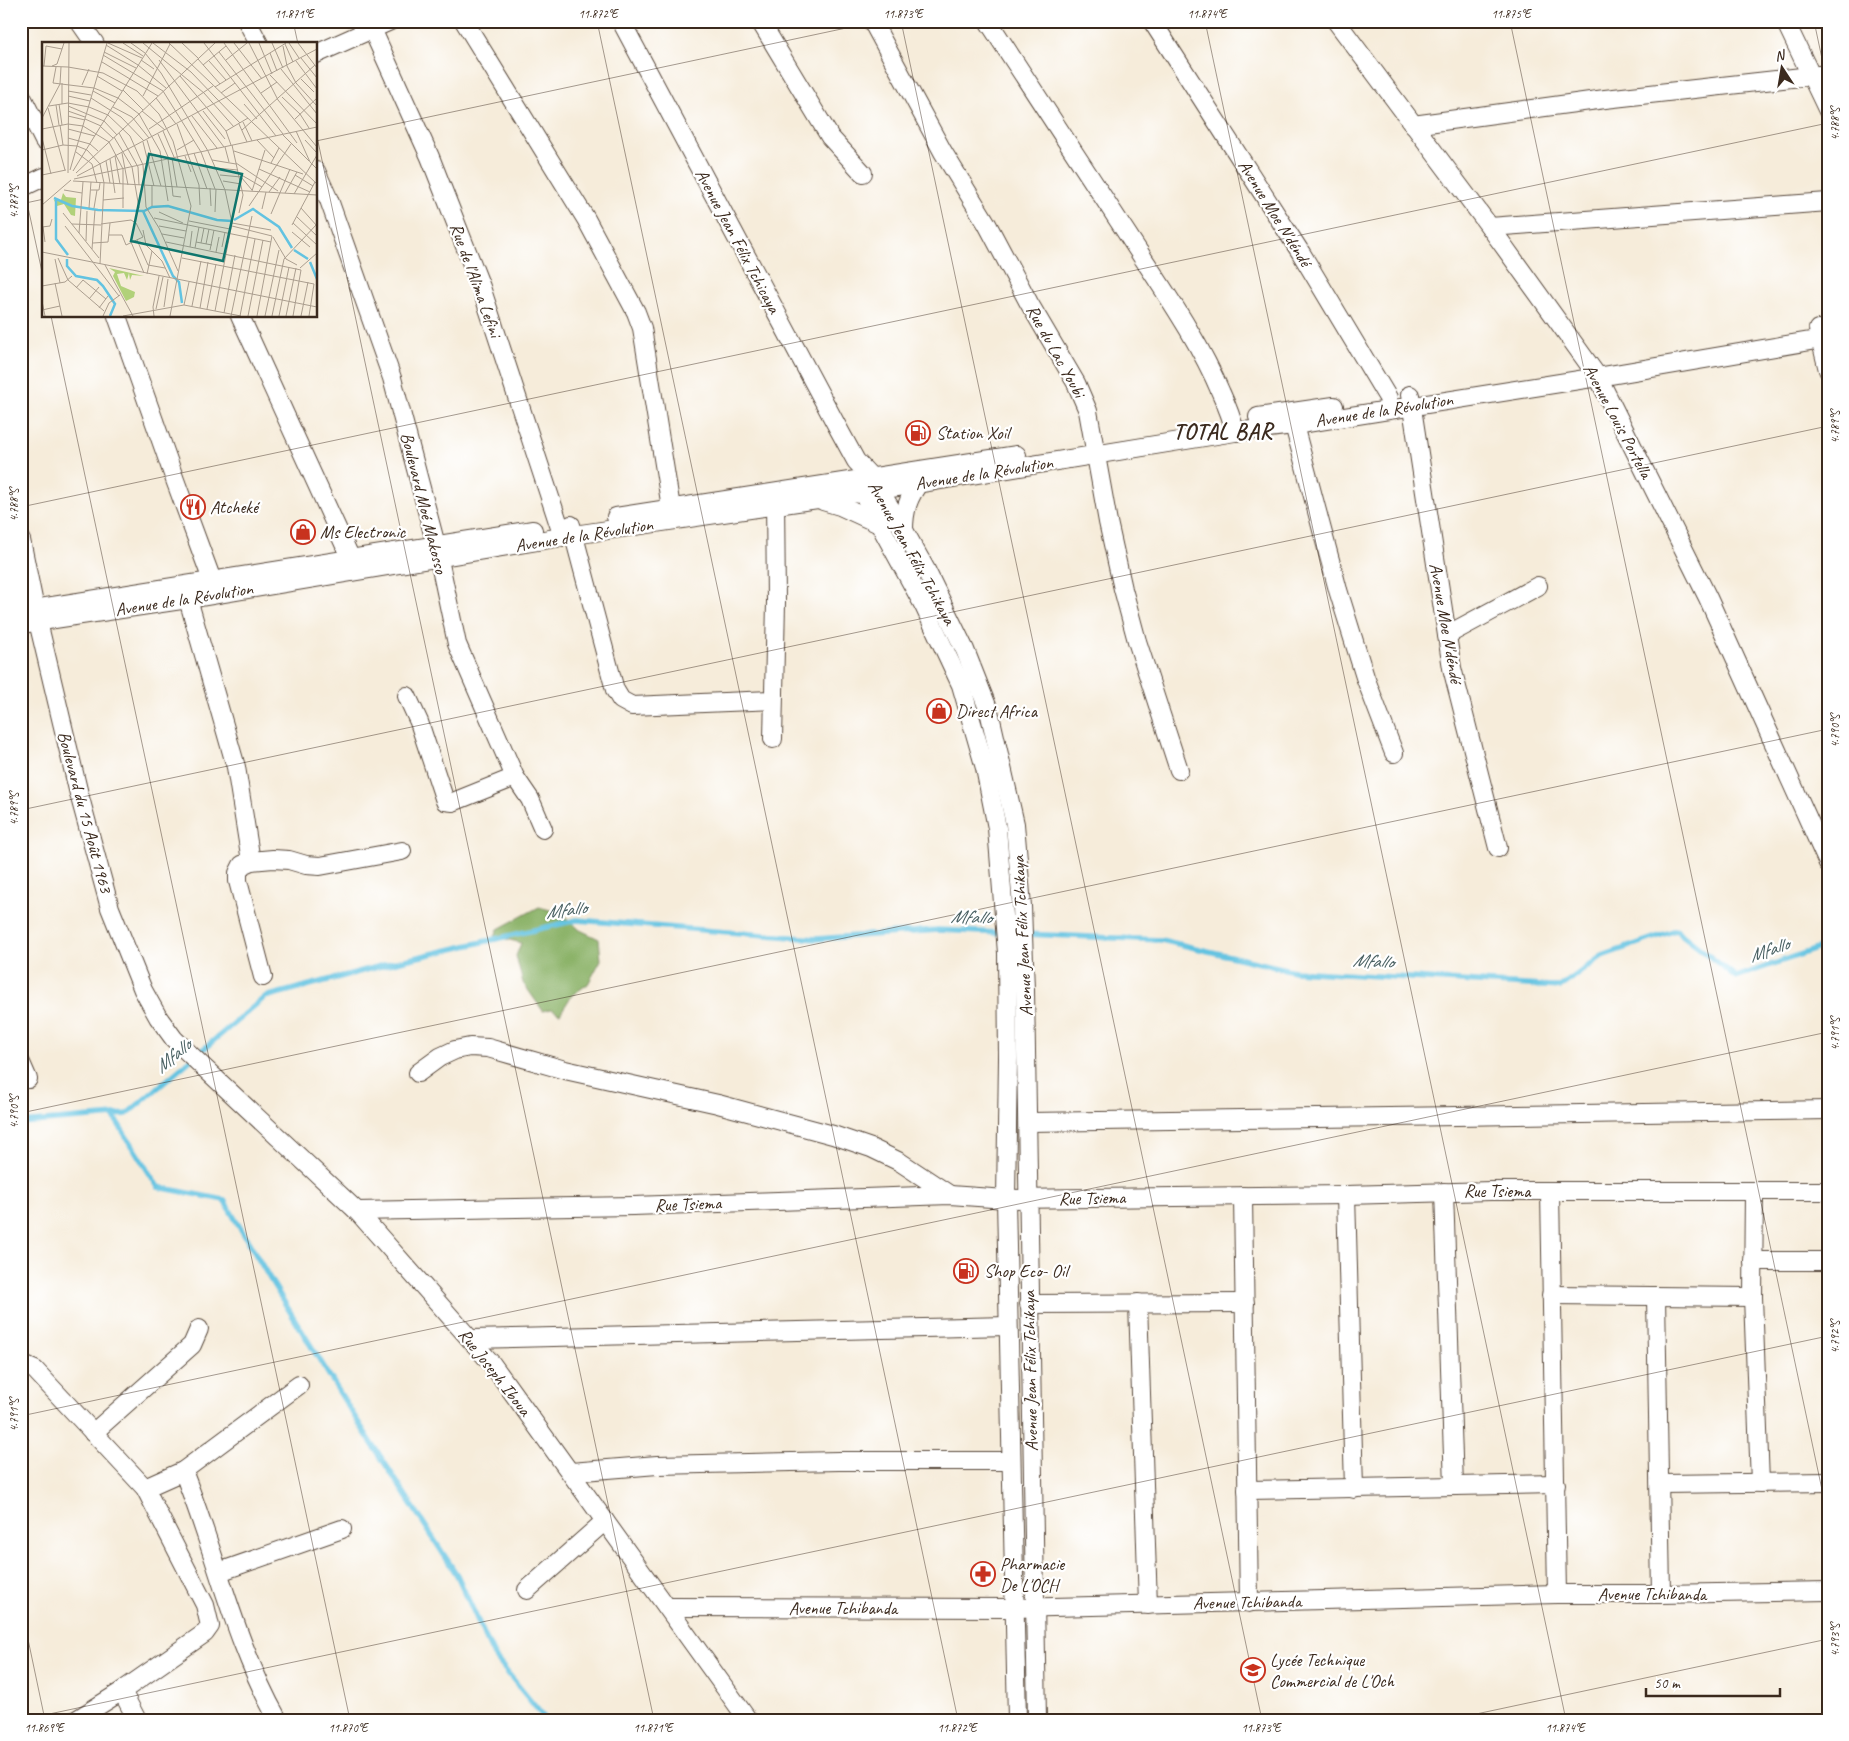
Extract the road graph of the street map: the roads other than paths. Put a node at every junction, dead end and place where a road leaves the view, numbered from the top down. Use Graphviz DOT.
graph roads {
  1 [pos="80,21"];
  2 [pos="247,21"];
  3 [pos="390,21"];
  4 [pos="464,21"];
  5 [pos="621,21"];
  6 [pos="760,21"];
  7 [pos="872,21"];
  8 [pos="988,21"];
  9 [pos="1152,21"];
  10 [pos="1336,21"];
  11 [pos="1785,21"];
  12 [pos="372,29"];
  13 [pos="94,42"];
  14 [pos="258,42"];
  15 [pos="318,53"];
  16 [pos="1820,74"];
  17 [pos="21,95"];
  18 [pos="1828,111"];
  19 [pos="1413,125"];
  20 [pos="42,137"];
  21 [pos="862,173"];
  22 [pos="318,175"];
  23 [pos="42,178"];
  24 [pos="21,188"];
  25 [pos="1828,202"];
  26 [pos="1490,227"];
  27 [pos="119,318"];
  28 [pos="241,318"];
  29 [pos="1823,333"];
  30 [pos="1828,370"];
  31 [pos="1594,371"];
  32 [pos="1410,400"];
  33 [pos="1389,403"];
  34 [pos="1293,418"];
  35 [pos="1234,427"];
  36 [pos="1095,449"];
  37 [pos="856,461"];
  38 [pos="920,482"];
  39 [pos="867,485"];
  40 [pos="818,499"];
  41 [pos="774,500"];
  42 [pos="672,514"];
  43 [pos="879,524"];
  44 [pos="904,530"];
  45 [pos="567,531"];
  46 [pos="21,540"];
  47 [pos="437,552"];
  48 [pos="352,565"];
  49 [pos="1538,586"];
  50 [pos="215,587"];
  51 [pos="188,599"];
  52 [pos="29,616"];
  53 [pos="1447,635"];
  54 [pos="407,696"];
  55 [pos="774,700"];
  56 [pos="773,739"];
  57 [pos="1394,753"];
  58 [pos="1179,770"];
  59 [pos="515,777"];
  60 [pos="543,829"];
  61 [pos="1498,848"];
  62 [pos="402,851"];
  63 [pos="251,861"];
  64 [pos="1828,863"];
  65 [pos="263,977"];
  66 [pos="21,1062"];
  67 [pos="198,1062"];
  68 [pos="418,1073"];
  69 [pos="28,1079"];
  70 [pos="1828,1110"];
  71 [pos="1028,1122"];
  72 [pos="1754,1191"];
  73 [pos="1828,1191"];
  74 [pos="1444,1192"];
  75 [pos="1550,1192"];
  76 [pos="950,1195"];
  77 [pos="1346,1195"];
  78 [pos="1243,1196"];
  79 [pos="1006,1199"];
  80 [pos="1028,1199"];
  81 [pos="357,1211"];
  82 [pos="1753,1261"];
  83 [pos="1828,1261"];
  84 [pos="1551,1295"];
  85 [pos="1656,1296"];
  86 [pos="1753,1297"];
  87 [pos="1138,1303"];
  88 [pos="1029,1304"];
  89 [pos="1245,1304"];
  90 [pos="1008,1326"];
  91 [pos="200,1330"];
  92 [pos="471,1339"];
  93 [pos="21,1364"];
  94 [pos="298,1385"];
  95 [pos="94,1433"];
  96 [pos="1010,1461"];
  97 [pos="183,1471"];
  98 [pos="571,1472"];
  99 [pos="1828,1482"];
  100 [pos="1760,1483"];
  101 [pos="1556,1484"];
  102 [pos="1660,1484"];
  103 [pos="1454,1486"];
  104 [pos="145,1488"];
  105 [pos="1354,1488"];
  106 [pos="1247,1490"];
  107 [pos="605,1521"];
  108 [pos="342,1529"];
  109 [pos="218,1572"];
  110 [pos="526,1590"];
  111 [pos="1828,1591"];
  112 [pos="1557,1594"];
  113 [pos="1661,1594"];
  114 [pos="1249,1602"];
  115 [pos="1148,1605"];
  116 [pos="667,1607"];
  117 [pos="1014,1608"];
  118 [pos="1034,1608"];
  119 [pos="122,1691"];
  120 [pos="76,1720"];
  121 [pos="136,1720"];
  122 [pos="278,1720"];
  123 [pos="748,1720"];
  124 [pos="1017,1720"];
  125 [pos="1037,1720"];
  1 -- 13 [label="street"];
  2 -- 14 [label="street"];
  3 -- 12 [label="street"];
  4 -- 42 [label="street"];
  5 -- 37 [label="street, Avenue Jean Félix Tchicaya"];
  6 -- 21 [label="street"];
  7 -- 36 [label="street, Rue du Lac Youbi"];
  8 -- 35 [label="street"];
  9 -- 33 [label="street, Avenue Moe N'déndé"];
  10 -- 19 [label="street, Avenue Louis Portella"];
  11 -- 16 [label="street"];
  12 -- 15 [label="street"];
  12 -- 45 [label="street, Rue de l'Alima Lefini"];
  16 -- 18 [label="street"];
  16 -- 19 [label="street"];
  17 -- 20 [label="street"];
  19 -- 26 [label="street, Avenue Louis Portella"];
  22 -- 47 [label="street, Boulevard Moé Makosso"];
  23 -- 24 [label="street"];
  25 -- 26 [label="street"];
  26 -- 31 [label="street, Avenue Louis Portella"];
  27 -- 50 [label="street"];
  28 -- 48 [label="street"];
  29 -- 30 [label="street"];
  29 -- 31 [label="street, Avenue de la Révolution"];
  31 -- 32 [label="street, Avenue de la Révolution"];
  31 -- 64 [label="street, Avenue Louis Portella"];
  32 -- 33 [label="street, Avenue de la Révolution"];
  32 -- 53 [label="street, Avenue Moe N'déndé"];
  33 -- 34 [label="street, Avenue de la Révolution"];
  34 -- 35 [label="street, Avenue de la Révolution"];
  34 -- 57 [label="street"];
  35 -- 36 [label="street, Avenue de la Révolution"];
  36 -- 38 [label="street, Avenue de la Révolution"];
  36 -- 39 [label="street, Avenue de la Révolution"];
  36 -- 58 [label="street, Rue du Lac Youbi"];
  37 -- 39 [label="street, Avenue Jean Félix Tchikaya"];
  38 -- 39 [label="street, Avenue de la Révolution"];
  38 -- 44 [label="street"];
  39 -- 40 [label="street, Avenue de la Révolution"];
  39 -- 41 [label="street, Avenue de la Révolution"];
  39 -- 43 [label="street, Avenue Jean Félix Tchikaya"];
  39 -- 44 [label="street, Avenue Jean Félix Tchikaya"];
  40 -- 41 [label="street, Avenue de la Révolution"];
  40 -- 43 [label="street"];
  41 -- 42 [label="street, Avenue de la Révolution"];
  41 -- 55 [label="street"];
  42 -- 45 [label="street, Avenue de la Révolution"];
  43 -- 79 [label="street, Avenue Jean Félix Tchikaya"];
  44 -- 71 [label="street, Avenue Jean Félix Tchikaya"];
  45 -- 47 [label="street, Avenue de la Révolution"];
  45 -- 55 [label="street, Rue de l'Alima Lefini"];
  46 -- 52 [label="street, Boulevard du 15 Août 1963"];
  47 -- 48 [label="street, Avenue de la Révolution"];
  47 -- 59 [label="street, Boulevard Moé Makosso"];
  48 -- 50 [label="street, Avenue de la Révolution"];
  49 -- 53 [label="street"];
  50 -- 51 [label="street, Avenue de la Révolution"];
  50 -- 52 [label="street, Avenue de la Révolution"];
  51 -- 52 [label="street, Avenue de la Révolution"];
  51 -- 63 [label="street"];
  52 -- 67 [label="street, Boulevard du 15 Août 1963"];
  53 -- 61 [label="street, Avenue Moe N'déndé"];
  54 -- 59 [label="street"];
  55 -- 56 [label="street"];
  59 -- 60 [label="street, Boulevard Moé Makosso"];
  62 -- 63 [label="street"];
  63 -- 65 [label="street"];
  66 -- 69 [label="street"];
  67 -- 81 [label="street, Rue Joseph Iboua"];
  68 -- 76 [label="street"];
  70 -- 71 [label="street"];
  71 -- 80 [label="street, Avenue Jean Félix Tchikaya"];
  72 -- 73 [label="street, Rue Tsiema"];
  72 -- 75 [label="street, Rue Tsiema"];
  72 -- 82 [label="street"];
  74 -- 75 [label="street, Rue Tsiema"];
  74 -- 77 [label="street, Rue Tsiema"];
  74 -- 103 [label="street"];
  75 -- 84 [label="street"];
  76 -- 79 [label="street, Rue Tsiema"];
  76 -- 81 [label="street, Rue Tsiema"];
  77 -- 78 [label="street, Rue Tsiema"];
  77 -- 105 [label="street"];
  78 -- 80 [label="street, Rue Tsiema"];
  78 -- 89 [label="street"];
  79 -- 80 [label="street, Rue Tsiema"];
  79 -- 90 [label="street, Avenue Jean Félix Tchikaya"];
  80 -- 88 [label="street, Avenue Jean Félix Tchikaya"];
  81 -- 92 [label="street, Rue Joseph Iboua"];
  82 -- 83 [label="street"];
  82 -- 86 [label="street"];
  84 -- 85 [label="street"];
  84 -- 101 [label="street"];
  85 -- 86 [label="street"];
  85 -- 102 [label="street"];
  86 -- 100 [label="street"];
  87 -- 88 [label="street"];
  87 -- 89 [label="street"];
  87 -- 115 [label="street"];
  88 -- 118 [label="street, Avenue Jean Félix Tchikaya"];
  89 -- 106 [label="street"];
  90 -- 92 [label="street"];
  90 -- 96 [label="street, Avenue Jean Félix Tchikaya"];
  91 -- 95 [label="street"];
  92 -- 98 [label="street, Rue Joseph Iboua"];
  93 -- 95 [label="street"];
  94 -- 97 [label="street"];
  95 -- 104 [label="street"];
  96 -- 98 [label="street"];
  96 -- 117 [label="street, Avenue Jean Félix Tchikaya"];
  97 -- 104 [label="street"];
  97 -- 109 [label="street"];
  98 -- 107 [label="street, Rue Joseph Iboua"];
  99 -- 100 [label="street"];
  100 -- 102 [label="street"];
  101 -- 103 [label="street"];
  101 -- 112 [label="street"];
  102 -- 113 [label="street"];
  103 -- 105 [label="street"];
  104 -- 119 [label="street"];
  105 -- 106 [label="street"];
  106 -- 114 [label="street"];
  107 -- 110 [label="street"];
  107 -- 116 [label="street, Rue Joseph Iboua"];
  108 -- 109 [label="street"];
  109 -- 122 [label="street"];
  111 -- 113 [label="street, Avenue Tchibanda"];
  112 -- 113 [label="street, Avenue Tchibanda"];
  112 -- 114 [label="street, Avenue Tchibanda"];
  114 -- 115 [label="street, Avenue Tchibanda"];
  115 -- 118 [label="street, Avenue Tchibanda"];
  116 -- 117 [label="street, Avenue Tchibanda"];
  116 -- 123 [label="street, Rue Joseph Iboua"];
  117 -- 118 [label="street, Avenue Tchibanda"];
  117 -- 124 [label="street, Avenue Jean Félix Tchikaya"];
  118 -- 125 [label="street, Avenue Jean Félix Tchikaya"];
  119 -- 120 [label="street"];
  119 -- 121 [label="street"];
}
